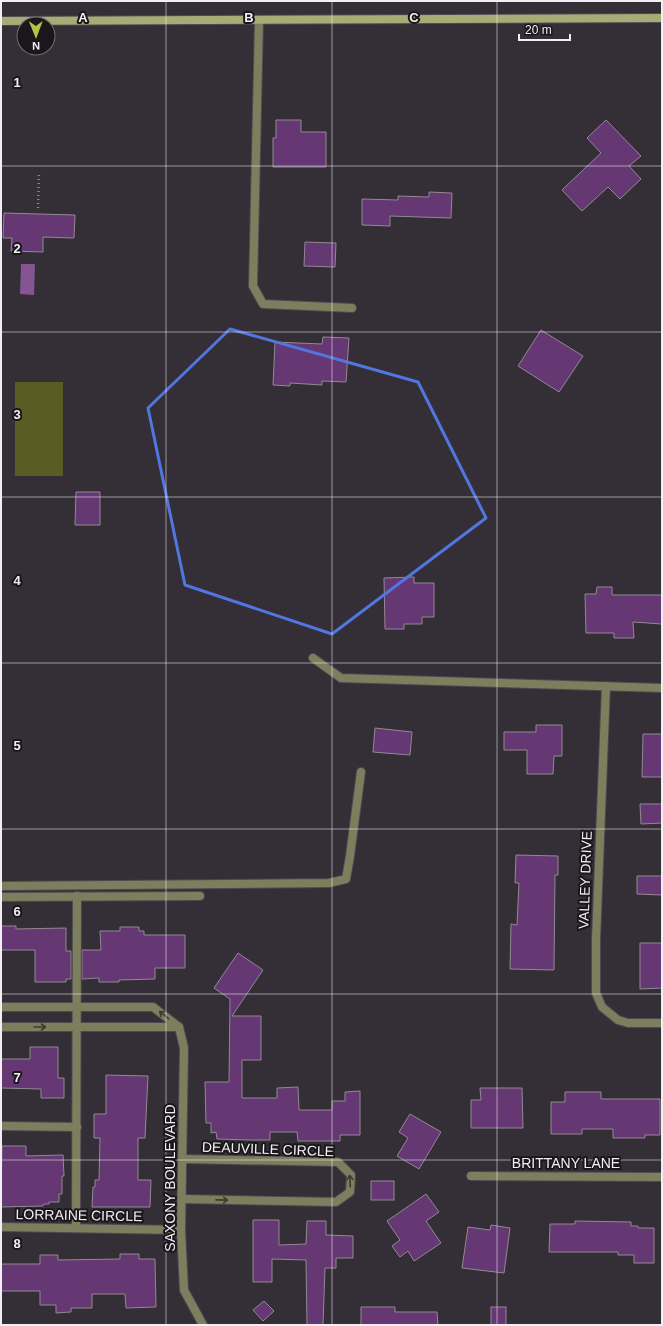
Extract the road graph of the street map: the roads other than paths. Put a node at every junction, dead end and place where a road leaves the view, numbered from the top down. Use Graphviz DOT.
graph roads {
  1 [pos="662,18"];
  2 [pos="259,20"];
  3 [pos="1,21"];
  4 [pos="352,308"];
  5 [pos="313,658"];
  6 [pos="606,686"];
  7 [pos="662,688"];
  8 [pos="361,772"];
  9 [pos="1,886"];
  10 [pos="77,896"];
  11 [pos="200,896"];
  12 [pos="1,897"];
  13 [pos="1,1007"];
  14 [pos="77,1007"];
  15 [pos="662,1023"];
  16 [pos="1,1027"];
  17 [pos="78,1027"];
  18 [pos="179,1028"];
  19 [pos="1,1126"];
  20 [pos="77,1127"];
  21 [pos="183,1159"];
  22 [pos="471,1176"];
  23 [pos="662,1177"];
  24 [pos="182,1199"];
  25 [pos="1,1227"];
  26 [pos="76,1227"];
  27 [pos="181,1230"];
  28 [pos="202,1325"];
  1 -- 2 [label="street"];
  2 -- 3 [label="street"];
  2 -- 4 [label="street"];
  5 -- 6 [label="street"];
  6 -- 7 [label="street"];
  6 -- 15 [label="street, VALLEY DRIVE"];
  8 -- 9 [label="street"];
  10 -- 11 [label="street"];
  10 -- 12 [label="street"];
  10 -- 14 [label="street"];
  13 -- 14 [label="street"];
  14 -- 17 [label="street"];
  18 -- 14 [label="street, one-way"];
  16 -- 17 [label="street, one-way"];
  17 -- 18 [label="street"];
  17 -- 20 [label="street"];
  18 -- 21 [label="street, SAXONY BOULEVARD"];
  19 -- 20 [label="street"];
  20 -- 26 [label="street"];
  21 -- 24 [label="street, SAXONY BOULEVARD"];
  24 -- 21 [label="street, DEAUVILLE CIRCLE, one-way"];
  22 -- 23 [label="street, BRITTANY LANE"];
  24 -- 27 [label="street, SAXONY BOULEVARD"];
  25 -- 26 [label="street, LORRAINE CIRCLE"];
  26 -- 27 [label="street, LORRAINE CIRCLE"];
  27 -- 28 [label="street, SAXONY BOULEVARD"];
}
